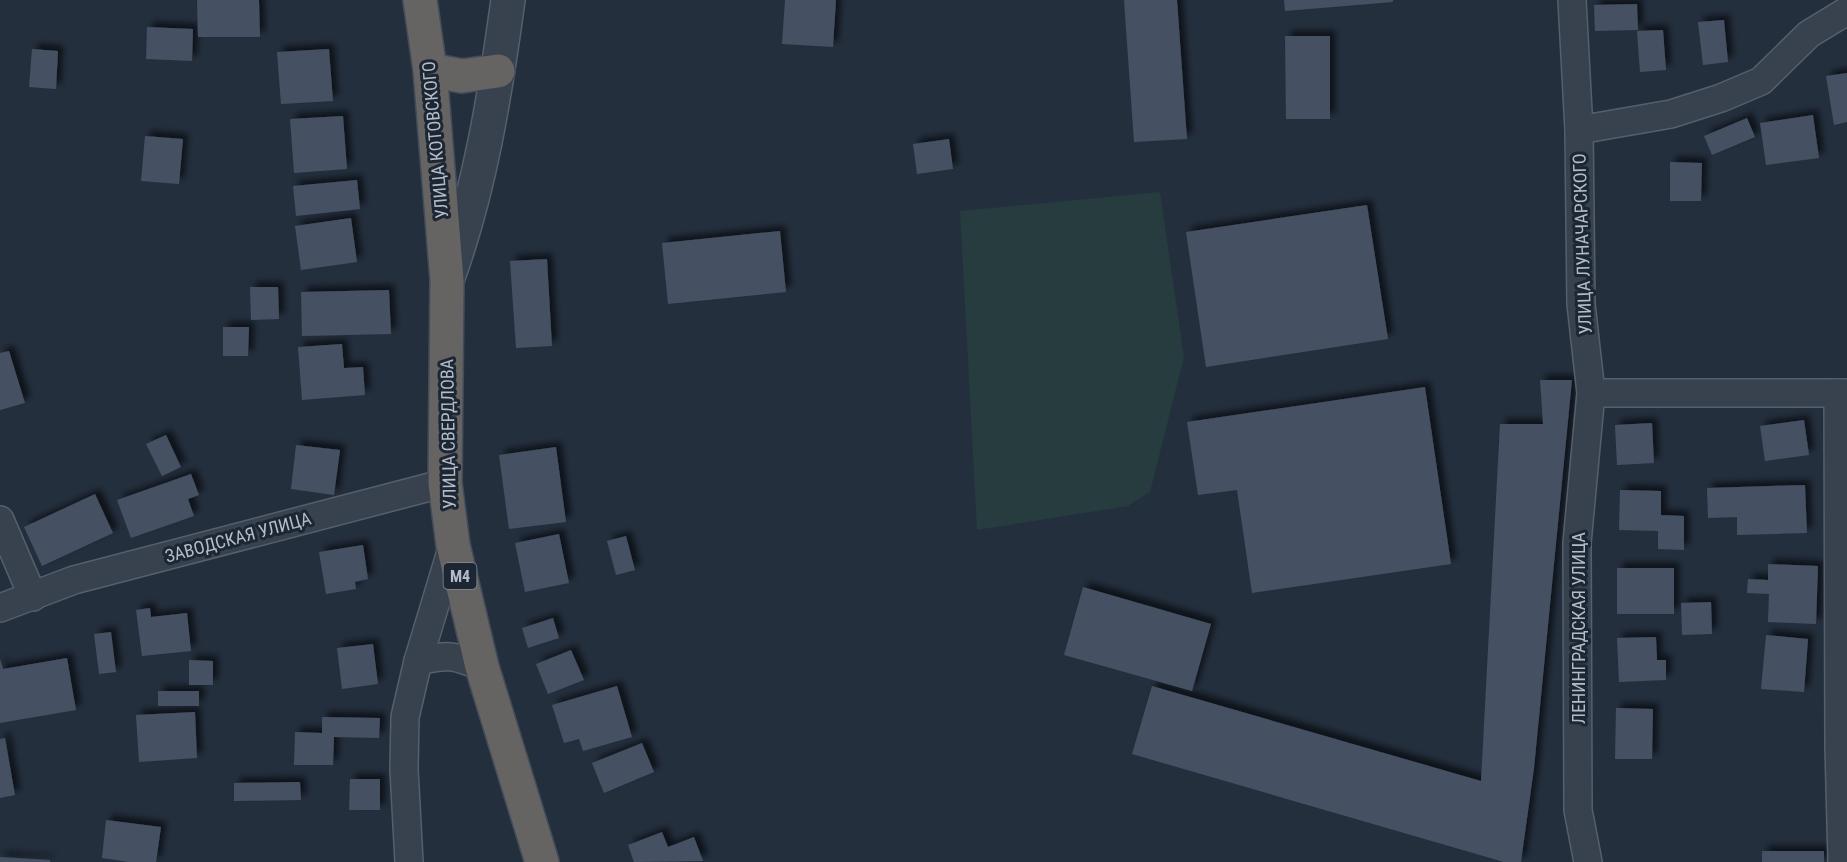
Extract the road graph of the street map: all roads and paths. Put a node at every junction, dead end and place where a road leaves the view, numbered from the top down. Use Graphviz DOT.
graph roads {
  1 [pos="420,0"];
  2 [pos="508,0"];
  3 [pos="1572,0"];
  4 [pos="1847,10"];
  5 [pos="430,70"];
  6 [pos="498,71"];
  7 [pos="1579,130"];
  8 [pos="447,280"];
  9 [pos="1591,393"];
  10 [pos="1843,393"];
  11 [pos="445,483"];
  12 [pos="0,520"];
  13 [pos="453,545"];
  14 [pos="33,597"];
  15 [pos="0,608"];
  16 [pos="417,661"];
  17 [pos="482,667"];
  18 [pos="409,862"];
  19 [pos="542,862"];
  20 [pos="1588,862"];
  21 [pos="1842,862"];
  1 -- 5 [label="highway, УЛИЦА КОТОВСКОГО / M4"];
  2 -- 6 [label="street, УЛИЦА СВЕРДЛОВА"];
  3 -- 7 [label="street, УЛИЦА ЛУНАЧАРСКОГО"];
  4 -- 7 [label="street, УЛИЦА ЛУНАЧАРСКОГО"];
  5 -- 6 [label="highway"];
  5 -- 8 [label="highway, УЛИЦА КОТОВСКОГО / M4"];
  6 -- 8 [label="street, УЛИЦА СВЕРДЛОВА"];
  7 -- 9 [label="street, УЛИЦА ЛУНАЧАРСКОГО"];
  8 -- 11 [label="highway, УЛИЦА СВЕРДЛОВА / M4"];
  9 -- 10 [label="street"];
  9 -- 20 [label="street, ЛЕНИНГРАДСКАЯ УЛИЦА"];
  10 -- 21 [label="street"];
  11 -- 13 [label="highway, УЛИЦА СВЕРДЛОВА / M4"];
  11 -- 14 [label="street, ЗАВОДСКАЯ УЛИЦА"];
  12 -- 14 [label="street"];
  13 -- 16 [label="street"];
  13 -- 17 [label="highway, УЛИЦА СВЕРДЛОВА / M4"];
  14 -- 15 [label="street, ЗАВОДСКАЯ УЛИЦА"];
  16 -- 17 [label="street"];
  16 -- 18 [label="street"];
  17 -- 19 [label="highway, УЛИЦА СВЕРДЛОВА / M4"];
}
